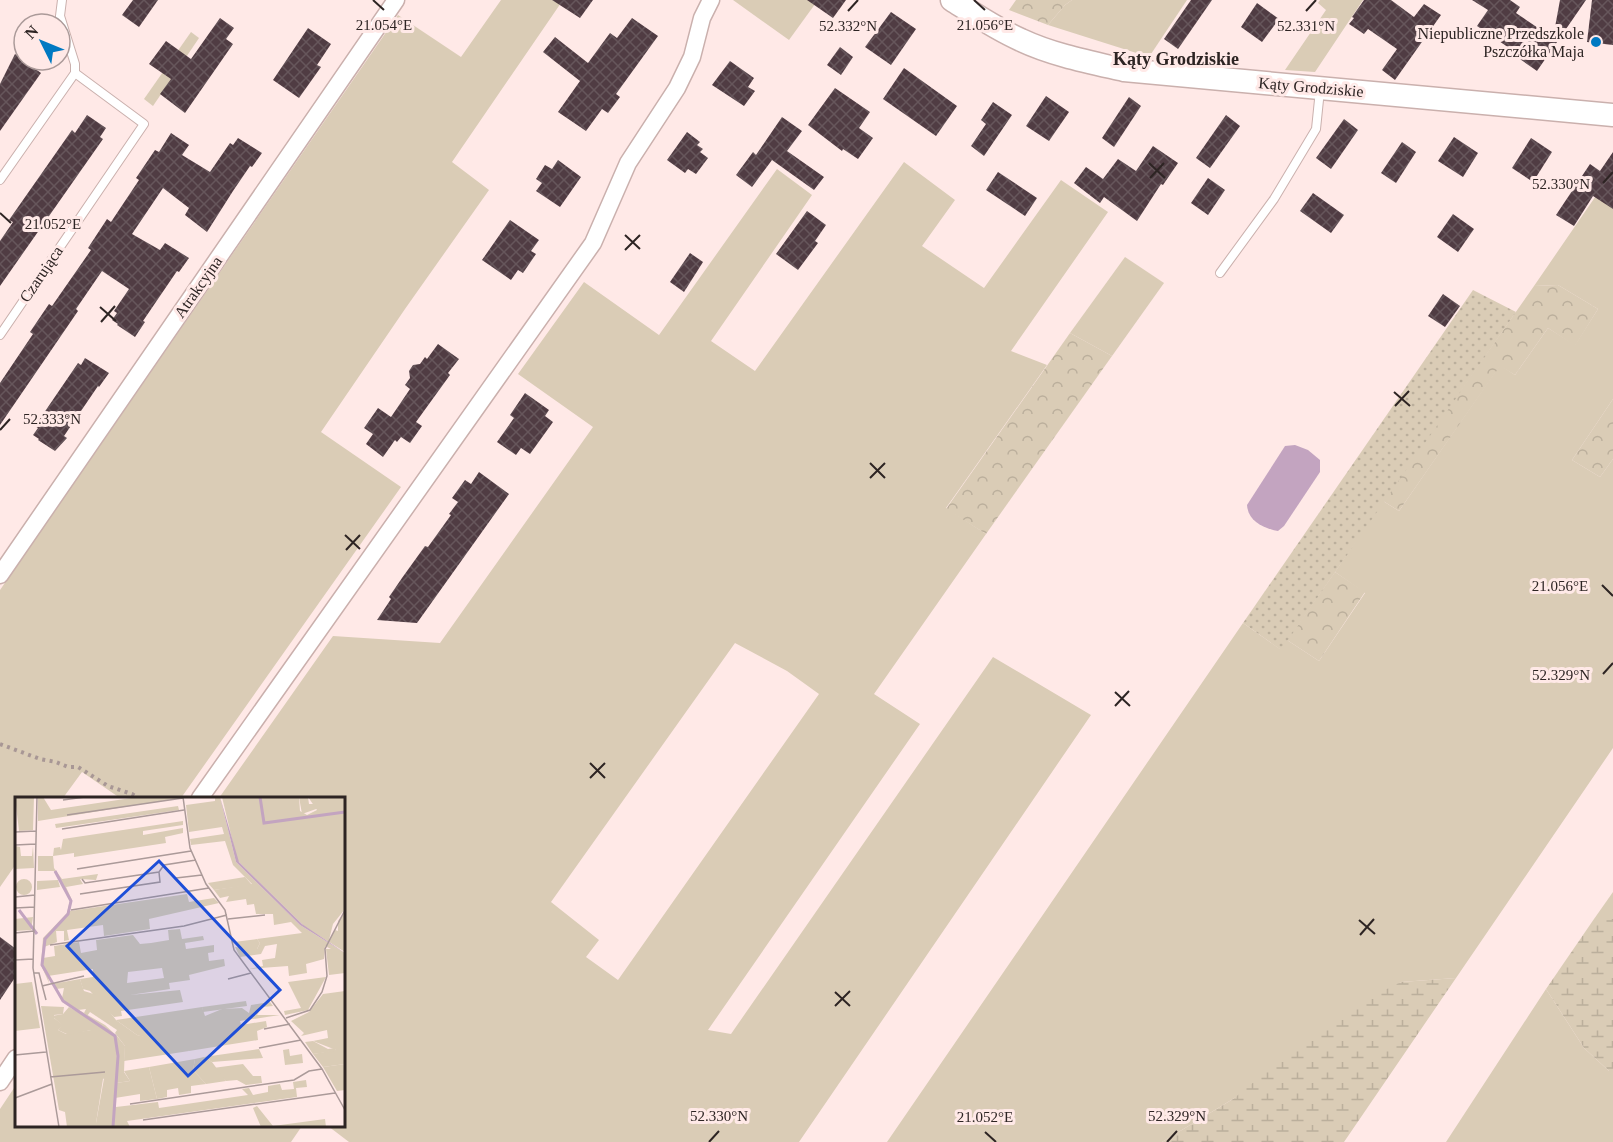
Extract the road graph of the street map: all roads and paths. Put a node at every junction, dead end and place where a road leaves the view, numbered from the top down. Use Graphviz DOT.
graph roads {
  1 [pos="62,0"];
  2 [pos="396,0"];
  3 [pos="711,0"];
  4 [pos="952,0"];
  5 [pos="75,73"];
  6 [pos="1320,88"];
  7 [pos="1613,115"];
  8 [pos="0,180"];
  9 [pos="1220,273"];
  10 [pos="0,335"];
  11 [pos="0,575"];
  12 [pos="0,744"];
  13 [pos="136,797"];
  14 [pos="201,797"];
  15 [pos="15,1060"];
  16 [pos="0,1082"];
  1 -- 5 [label="lane"];
  2 -- 11 [label="street, Atrakcyjna"];
  3 -- 14 [label="street"];
  4 -- 6 [label="street, Kąty Grodziskie"];
  5 -- 8 [label="lane"];
  5 -- 10 [label="lane, Czarująca"];
  6 -- 7 [label="street, Kąty Grodziskie"];
  6 -- 9 [label="lane"];
  12 -- 13 [label="path"];
  15 -- 16 [label="street"];
}
